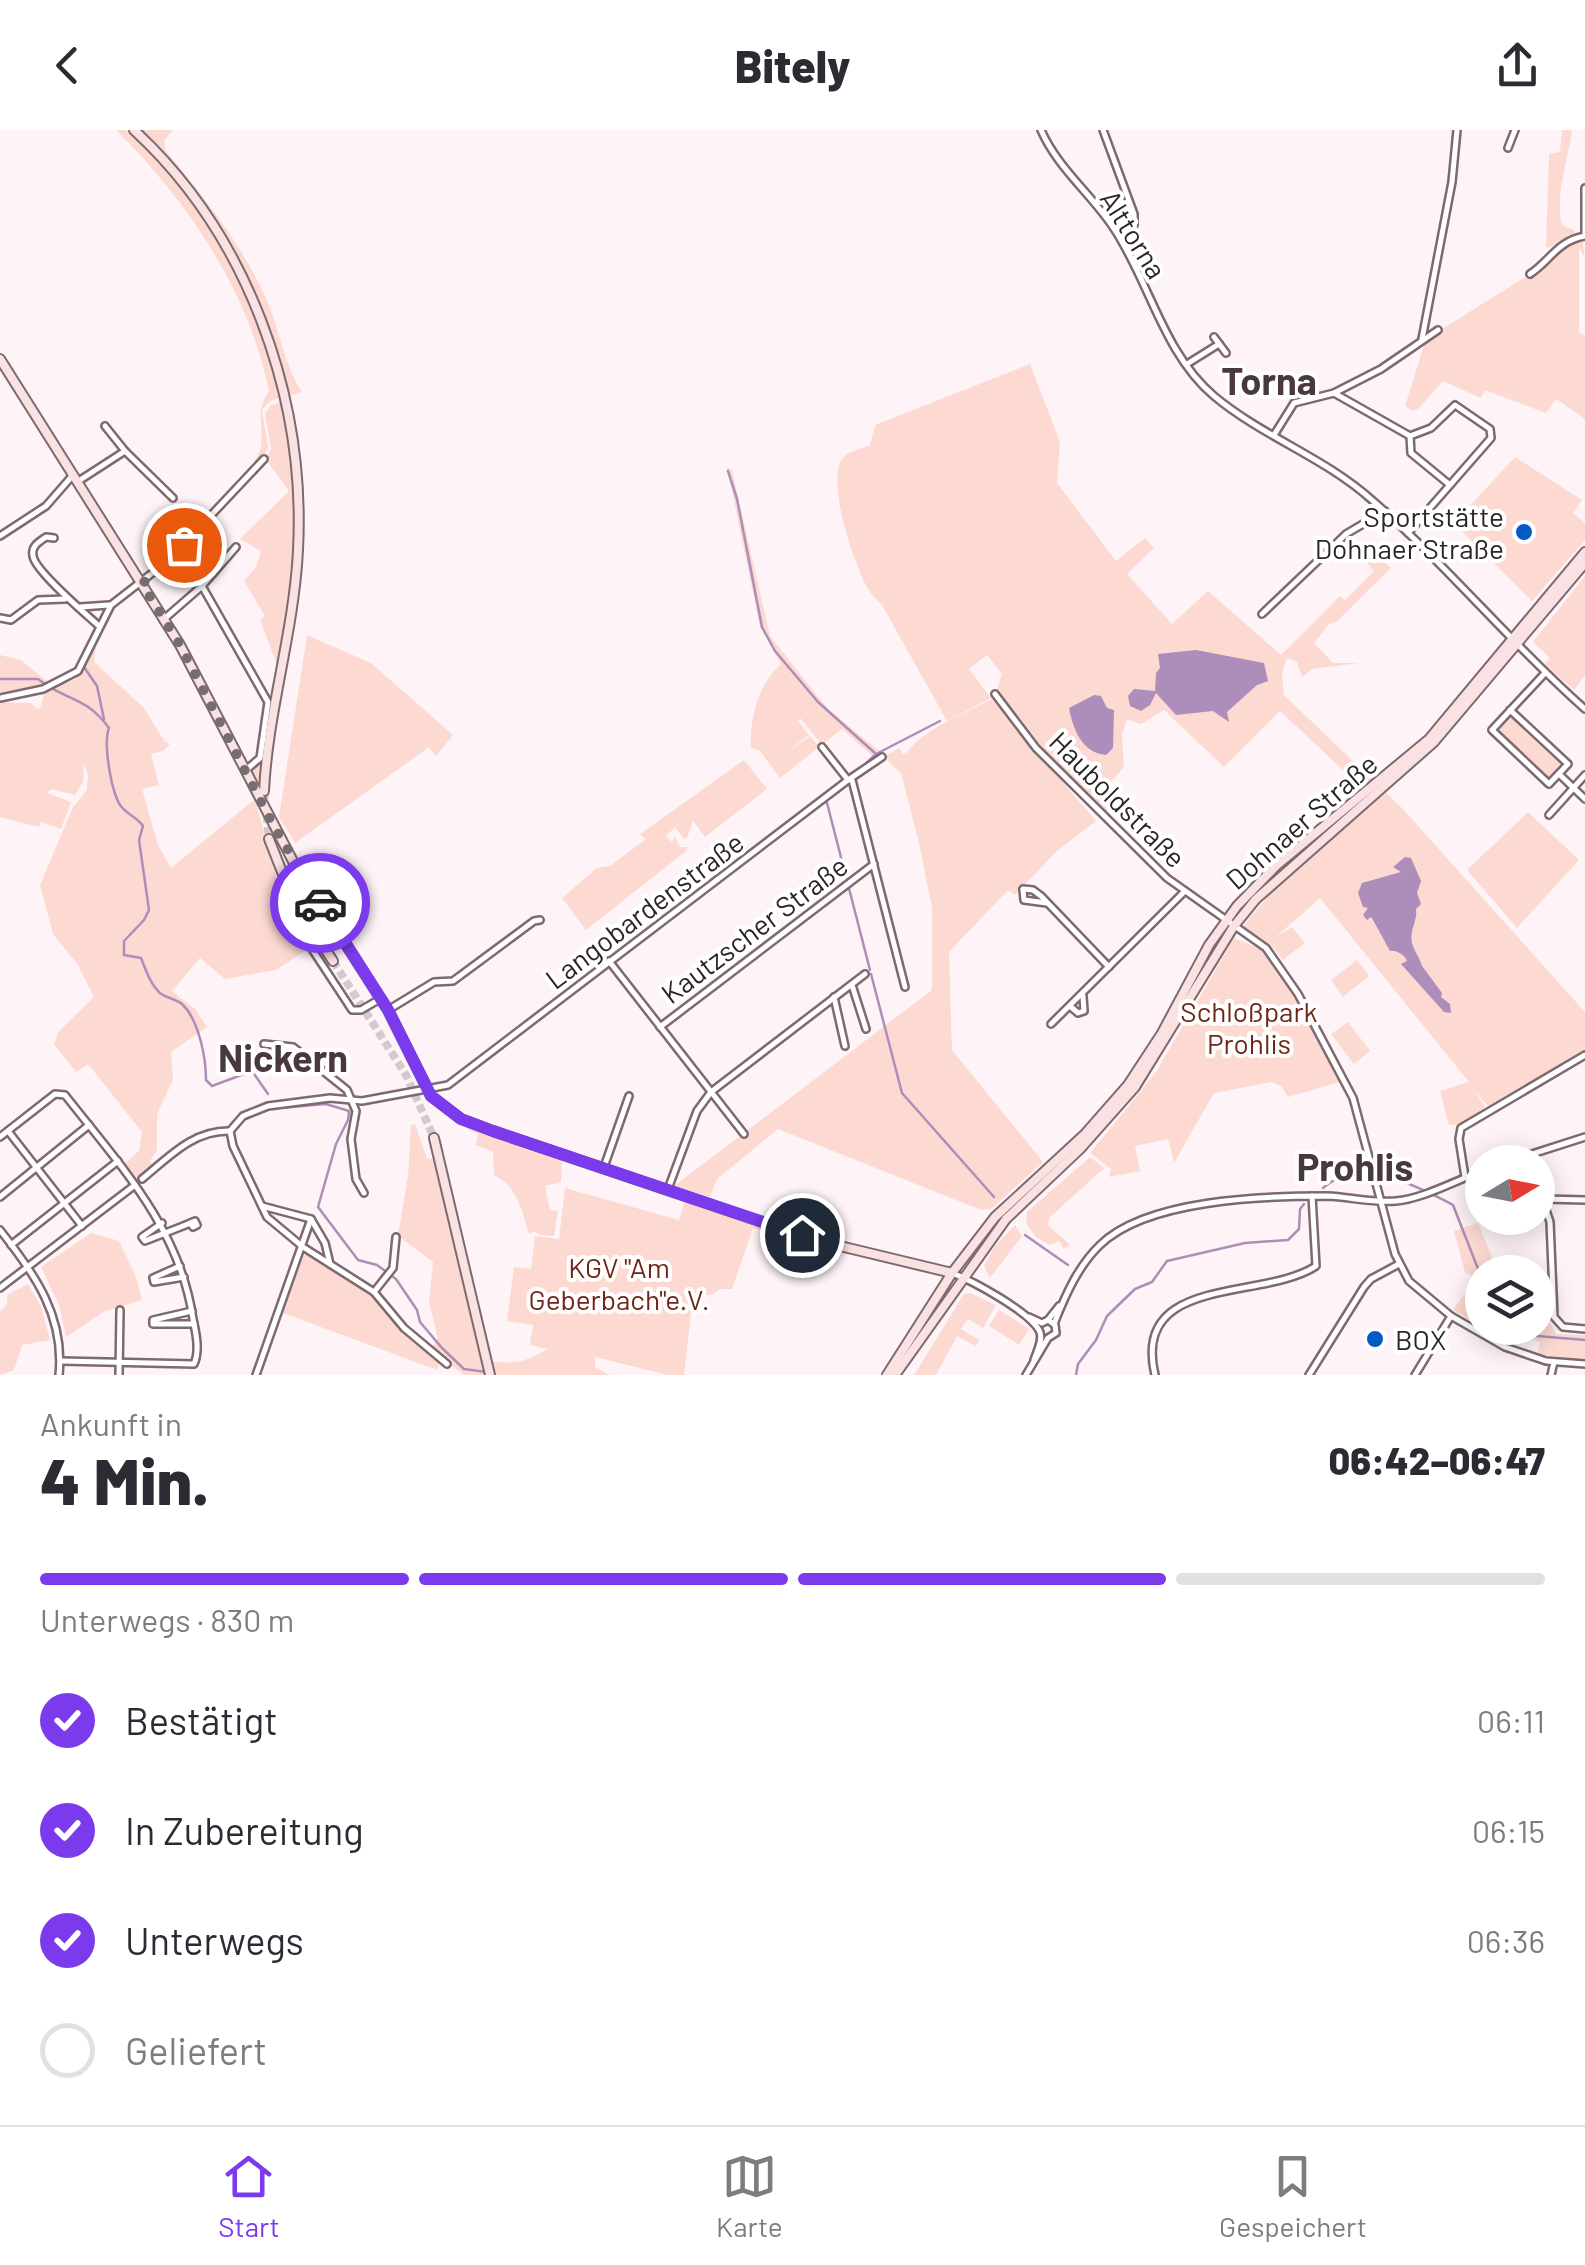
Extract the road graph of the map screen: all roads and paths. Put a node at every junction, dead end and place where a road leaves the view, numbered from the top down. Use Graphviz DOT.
graph roads {
  1 [pos="134,130"];
  2 [pos="1040,130"];
  3 [pos="1103,130"];
  4 [pos="1457,130"];
  5 [pos="1515,130"];
  6 [pos="1508,148"];
  7 [pos="1585,188"];
  8 [pos="1585,236"];
  9 [pos="1123,243"];
  10 [pos="1530,274"];
  11 [pos="1438,330"];
  12 [pos="1214,337"];
  13 [pos="1422,339"];
  14 [pos="1219,344"];
  15 [pos="1226,354"];
  16 [pos="0,359"];
  17 [pos="1188,364"];
  18 [pos="1334,393"];
  19 [pos="105,426"];
  20 [pos="1274,435"];
  21 [pos="1410,436"];
  22 [pos="125,451"];
  23 [pos="264,460"];
  24 [pos="75,479"];
  25 [pos="1450,486"];
  26 [pos="173,498"];
  27 [pos="1385,511"];
  28 [pos="1408,533"];
  29 [pos="0,536"];
  30 [pos="54,538"];
  31 [pos="236,546"];
  32 [pos="1585,552"];
  33 [pos="1585,563"];
  34 [pos="142,584"];
  35 [pos="202,586"];
  36 [pos="65,599"];
  37 [pos="112,604"];
  38 [pos="77,607"];
  39 [pos="1262,614"];
  40 [pos="0,618"];
  41 [pos="163,620"];
  42 [pos="99,626"];
  43 [pos="1513,643"];
  44 [pos="1545,672"];
  45 [pos="995,694"];
  46 [pos="0,698"];
  47 [pos="1585,709"];
  48 [pos="1510,710"];
  49 [pos="822,747"];
  50 [pos="882,757"];
  51 [pos="246,770"];
  52 [pos="1559,774"];
  53 [pos="1585,775"];
  54 [pos="850,780"];
  55 [pos="1573,788"];
  56 [pos="264,792"];
  57 [pos="1585,799"];
  58 [pos="1549,815"];
  59 [pos="269,840"];
  60 [pos="874,864"];
  61 [pos="1185,891"];
  62 [pos="1050,904"];
  63 [pos="540,920"];
  64 [pos="1230,923"];
  65 [pos="296,937"];
  66 [pos="333,960"];
  67 [pos="610,961"];
  68 [pos="1109,967"];
  69 [pos="865,974"];
  70 [pos="852,984"];
  71 [pos="905,987"];
  72 [pos="1084,993"];
  73 [pos="834,997"];
  74 [pos="380,998"];
  75 [pos="1071,1007"];
  76 [pos="388,1010"];
  77 [pos="1050,1024"];
  78 [pos="660,1026"];
  79 [pos="866,1029"];
  80 [pos="264,1044"];
  81 [pos="845,1046"];
  82 [pos="1585,1054"];
  83 [pos="428,1091"];
  84 [pos="711,1092"];
  85 [pos="628,1096"];
  86 [pos="354,1101"];
  87 [pos="89,1125"];
  88 [pos="8,1131"];
  89 [pos="230,1131"];
  90 [pos="744,1134"];
  91 [pos="0,1137"];
  92 [pos="434,1138"];
  93 [pos="1585,1138"];
  94 [pos="1555,1149"];
  95 [pos="118,1162"];
  96 [pos="604,1167"];
  97 [pos="36,1168"];
  98 [pos="1465,1177"];
  99 [pos="142,1180"];
  100 [pos="135,1185"];
  101 [pos="668,1189"];
  102 [pos="364,1193"];
  103 [pos="1312,1196"];
  104 [pos="0,1197"];
  105 [pos="1382,1200"];
  106 [pos="1555,1200"];
  107 [pos="1582,1200"];
  108 [pos="64,1203"];
  109 [pos="261,1206"];
  110 [pos="311,1219"];
  111 [pos="162,1223"];
  112 [pos="190,1223"];
  113 [pos="82,1226"];
  114 [pos="0,1230"];
  115 [pos="166,1233"];
  116 [pos="1551,1235"];
  117 [pos="142,1236"];
  118 [pos="396,1237"];
  119 [pos="134,1242"];
  120 [pos="11,1245"];
  121 [pos="303,1247"];
  122 [pos="330,1264"];
  123 [pos="1400,1264"];
  124 [pos="180,1266"];
  125 [pos="29,1268"];
  126 [pos="957,1275"];
  127 [pos="184,1276"];
  128 [pos="0,1288"];
  129 [pos="374,1292"];
  130 [pos="120,1310"];
  131 [pos="192,1311"];
  132 [pos="1451,1316"];
  133 [pos="153,1320"];
  134 [pos="144,1321"];
  135 [pos="194,1324"];
  136 [pos="1046,1328"];
  137 [pos="1585,1329"];
  138 [pos="61,1361"];
  139 [pos="120,1362"];
  140 [pos="1554,1362"];
  141 [pos="184,1363"];
  142 [pos="447,1364"];
  143 [pos="1585,1364"];
  144 [pos="59,1375"];
  145 [pos="119,1375"];
  146 [pos="182,1375"];
  147 [pos="256,1375"];
  148 [pos="490,1375"];
  149 [pos="891,1375"];
  150 [pos="1026,1375"];
  151 [pos="1155,1375"];
  152 [pos="1309,1375"];
  153 [pos="1416,1375"];
  154 [pos="1551,1375"];
  1 -- 56 [label="main road"];
  2 -- 9 [label="street, Alttorna"];
  3 -- 9 [label="street"];
  4 -- 13 [label="street"];
  5 -- 6 [label="street"];
  7 -- 8 [label="street"];
  8 -- 10 [label="street"];
  9 -- 17 [label="street, Alttorna"];
  11 -- 13 [label="street"];
  12 -- 14 [label="street"];
  13 -- 18 [label="street"];
  14 -- 15 [label="street"];
  14 -- 17 [label="street"];
  16 -- 24 [label="main road"];
  17 -- 20 [label="street, Alttorna"];
  18 -- 20 [label="street"];
  18 -- 21 [label="street"];
  19 -- 22 [label="street"];
  20 -- 27 [label="street, Alttorna"];
  21 -- 25 [label="street"];
  21 -- 25 [label="street"];
  22 -- 24 [label="street"];
  22 -- 26 [label="street"];
  23 -- 34 [label="street"];
  24 -- 29 [label="street"];
  24 -- 34 [label="main road"];
  25 -- 28 [label="street"];
  27 -- 28 [label="street, Alttorna"];
  27 -- 39 [label="street"];
  28 -- 43 [label="street, Alttorna"];
  30 -- 36 [label="street"];
  31 -- 35 [label="street"];
  32 -- 43 [label="main road, Dohnaer Straße"];
  33 -- 43 [label="main road, Dohnaer Straße"];
  34 -- 37 [label="street"];
  34 -- 41 [label="main road"];
  35 -- 41 [label="street"];
  35 -- 51 [label="street"];
  36 -- 38 [label="street"];
  36 -- 40 [label="street"];
  37 -- 38 [label="street"];
  37 -- 42 [label="street"];
  38 -- 42 [label="street"];
  41 -- 51 [label="main road"];
  42 -- 46 [label="street"];
  43 -- 44 [label="street, Alttorna"];
  43 -- 64 [label="main road, Dohnaer Straße"];
  44 -- 47 [label="street, Alttorna"];
  44 -- 48 [label="street"];
  45 -- 61 [label="street, Hauboldstraße"];
  48 -- 52 [label="street"];
  48 -- 52 [label="street"];
  49 -- 54 [label="street"];
  50 -- 54 [label="street, Langobardenstraße"];
  51 -- 74 [label="main road"];
  52 -- 55 [label="street"];
  53 -- 55 [label="street"];
  54 -- 60 [label="street"];
  54 -- 67 [label="street, Langobardenstraße"];
  55 -- 57 [label="street"];
  55 -- 58 [label="street"];
  59 -- 66 [label="main road"];
  60 -- 71 [label="street"];
  60 -- 78 [label="street, Kautzscher Straße"];
  61 -- 64 [label="street, Hauboldstraße"];
  61 -- 68 [label="street"];
  62 -- 62 [label="street"];
  62 -- 68 [label="street"];
  63 -- 76 [label="street"];
  64 -- 105 [label="street, Hauboldstraße"];
  64 -- 126 [label="main road, Dohnaer Straße"];
  65 -- 74 [label="street"];
  67 -- 78 [label="street"];
  67 -- 83 [label="street, Langobardenstraße"];
  68 -- 72 [label="street"];
  69 -- 70 [label="street"];
  70 -- 73 [label="street"];
  70 -- 79 [label="street"];
  72 -- 75 [label="street"];
  72 -- 75 [label="street"];
  73 -- 81 [label="street"];
  73 -- 84 [label="street"];
  74 -- 76 [label="main road"];
  75 -- 77 [label="street"];
  76 -- 83 [label="main road"];
  78 -- 84 [label="street"];
  80 -- 86 [label="street"];
  82 -- 98 [label="street"];
  83 -- 86 [label="street, Langobardenstraße"];
  83 -- 96 [label="main road"];
  84 -- 90 [label="street"];
  84 -- 101 [label="street"];
  85 -- 96 [label="street"];
  86 -- 89 [label="street, Langobardenstraße"];
  86 -- 102 [label="street"];
  87 -- 88 [label="street"];
  87 -- 95 [label="street"];
  87 -- 97 [label="street"];
  88 -- 91 [label="street"];
  88 -- 97 [label="street"];
  89 -- 99 [label="street, Langobardenstraße"];
  89 -- 109 [label="street"];
  92 -- 148 [label="main road"];
  93 -- 94 [label="street"];
  95 -- 100 [label="street"];
  95 -- 108 [label="street"];
  96 -- 101 [label="main road"];
  97 -- 104 [label="street"];
  97 -- 108 [label="street"];
  98 -- 105 [label="street"];
  100 -- 111 [label="street"];
  100 -- 113 [label="street"];
  101 -- 126 [label="main road"];
  103 -- 105 [label="street"];
  103 -- 136 [label="street"];
  103 -- 151 [label="street"];
  105 -- 123 [label="street, Hauboldstraße"];
  106 -- 107 [label="street"];
  108 -- 113 [label="street"];
  108 -- 120 [label="street"];
  109 -- 110 [label="street"];
  109 -- 121 [label="street"];
  110 -- 121 [label="street"];
  110 -- 122 [label="street"];
  111 -- 115 [label="street"];
  111 -- 117 [label="street"];
  112 -- 115 [label="street"];
  113 -- 125 [label="street"];
  114 -- 120 [label="street"];
  115 -- 117 [label="street"];
  115 -- 124 [label="street"];
  116 -- 137 [label="street"];
  117 -- 119 [label="street"];
  118 -- 129 [label="street"];
  120 -- 125 [label="street"];
  121 -- 122 [label="street"];
  121 -- 147 [label="street"];
  122 -- 129 [label="street"];
  123 -- 132 [label="street"];
  123 -- 152 [label="street"];
  124 -- 127 [label="street"];
  124 -- 127 [label="street"];
  125 -- 128 [label="street"];
  125 -- 138 [label="street"];
  126 -- 136 [label="street"];
  126 -- 149 [label="main road, Dohnaer Straße"];
  127 -- 131 [label="street"];
  129 -- 142 [label="street"];
  130 -- 139 [label="street"];
  131 -- 133 [label="street"];
  131 -- 135 [label="street"];
  132 -- 140 [label="street"];
  132 -- 153 [label="street"];
  133 -- 134 [label="street"];
  133 -- 135 [label="street"];
  135 -- 141 [label="street"];
  136 -- 150 [label="street"];
  138 -- 139 [label="street"];
  138 -- 144 [label="street"];
  139 -- 141 [label="street"];
  139 -- 145 [label="street"];
  140 -- 143 [label="street"];
  140 -- 154 [label="street"];
  141 -- 146 [label="street"];
}
